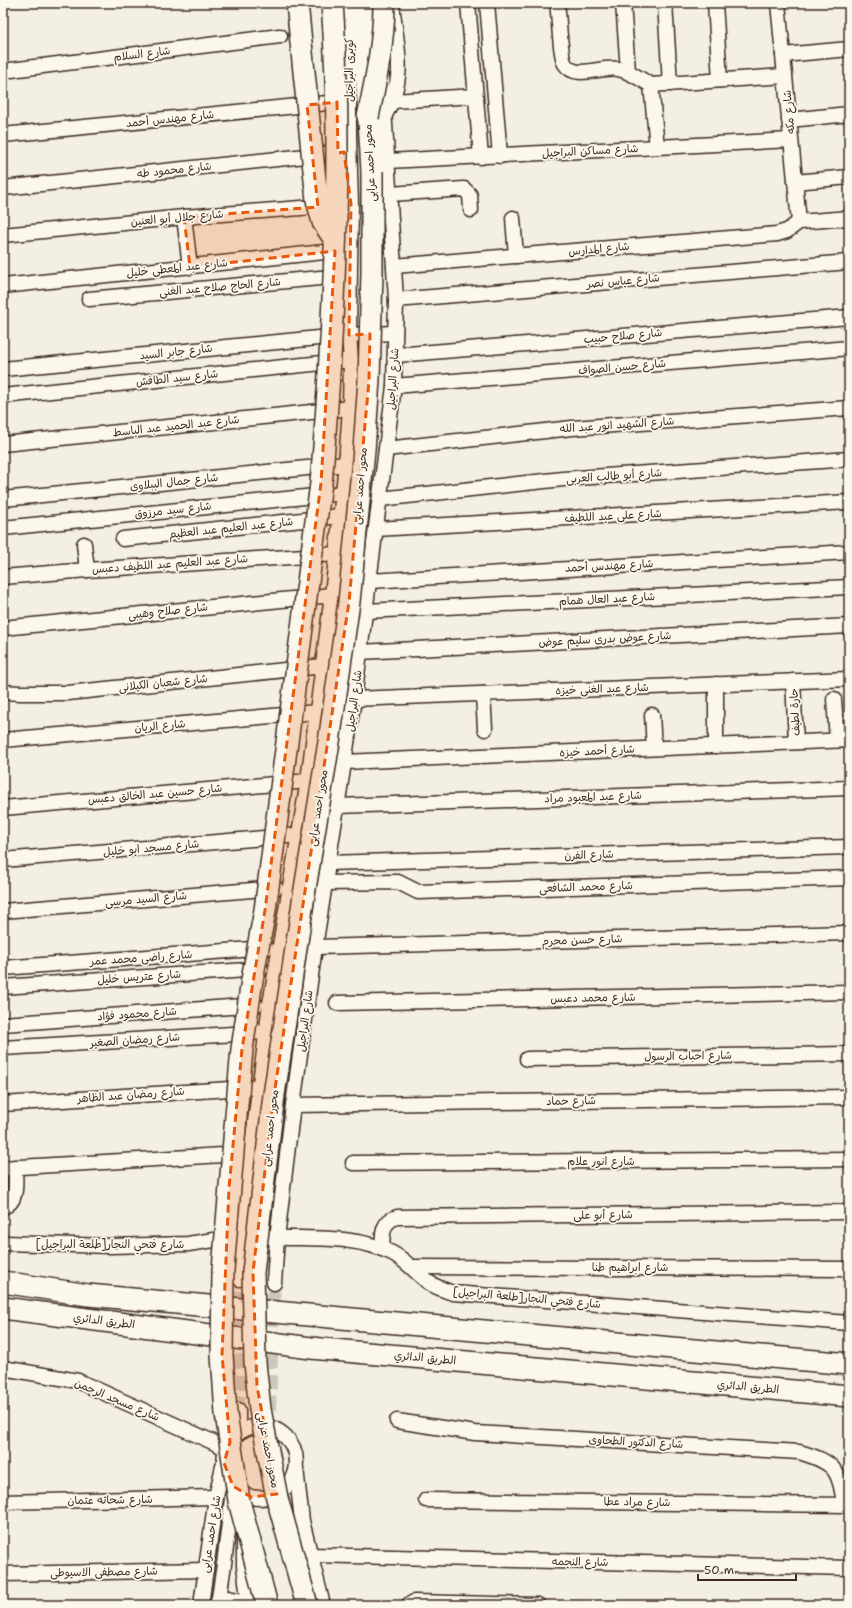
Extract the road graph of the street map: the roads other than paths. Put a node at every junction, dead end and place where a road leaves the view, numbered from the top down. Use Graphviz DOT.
graph roads {
  1 [pos="297,3"];
  2 [pos="325,3"];
  3 [pos="332,3"];
  4 [pos="349,3"];
  5 [pos="362,3"];
  6 [pos="377,3"];
  7 [pos="384,3"];
  8 [pos="392,3"];
  9 [pos="468,3"];
  10 [pos="487,3"];
  11 [pos="557,3"];
  12 [pos="623,3"];
  13 [pos="665,3"];
  14 [pos="715,3"];
  15 [pos="778,3"];
  16 [pos="280,36"];
  17 [pos="849,49"];
  18 [pos="783,55"];
  19 [pos="3,71"];
  20 [pos="628,71"];
  21 [pos="785,76"];
  22 [pos="720,80"];
  23 [pos="670,84"];
  24 [pos="651,85"];
  25 [pos="476,96"];
  26 [pos="393,101"];
  27 [pos="338,102"];
  28 [pos="849,114"];
  29 [pos="376,116"];
  30 [pos="789,120"];
  31 [pos="3,135"];
  32 [pos="791,140"];
  33 [pos="657,147"];
  34 [pos="344,152"];
  35 [pos="500,156"];
  36 [pos="481,157"];
  37 [pos="388,161"];
  38 [pos="849,177"];
  39 [pos="795,182"];
  40 [pos="350,187"];
  41 [pos="3,188"];
  42 [pos="390,194"];
  43 [pos="351,204"];
  44 [pos="471,210"];
  45 [pos="184,217"];
  46 [pos="513,218"];
  47 [pos="849,218"];
  48 [pos="799,222"];
  49 [pos="3,235"];
  50 [pos="343,245"];
  51 [pos="516,256"];
  52 [pos="849,262"];
  53 [pos="394,266"];
  54 [pos="190,267"];
  55 [pos="350,275"];
  56 [pos="3,286"];
  57 [pos="89,299"];
  58 [pos="396,300"];
  59 [pos="849,317"];
  60 [pos="395,333"];
  61 [pos="349,335"];
  62 [pos="849,348"];
  63 [pos="396,355"];
  64 [pos="351,360"];
  65 [pos="3,369"];
  66 [pos="394,386"];
  67 [pos="3,396"];
  68 [pos="350,408"];
  69 [pos="849,408"];
  70 [pos="3,444"];
  71 [pos="386,449"];
  72 [pos="849,459"];
  73 [pos="346,464"];
  74 [pos="343,492"];
  75 [pos="380,495"];
  76 [pos="3,499"];
  77 [pos="849,502"];
  78 [pos="340,516"];
  79 [pos="3,528"];
  80 [pos="376,529"];
  81 [pos="123,539"];
  82 [pos="84,544"];
  83 [pos="849,552"];
  84 [pos="337,554"];
  85 [pos="87,570"];
  86 [pos="3,577"];
  87 [pos="370,581"];
  88 [pos="849,587"];
  89 [pos="332,595"];
  90 [pos="366,611"];
  91 [pos="849,626"];
  92 [pos="3,628"];
  93 [pos="360,652"];
  94 [pos="323,666"];
  95 [pos="849,679"];
  96 [pos="793,681"];
  97 [pos="716,684"];
  98 [pos="3,692"];
  99 [pos="483,694"];
  100 [pos="354,699"];
  101 [pos="834,699"];
  102 [pos="317,712"];
  103 [pos="652,715"];
  104 [pos="485,729"];
  105 [pos="3,740"];
  106 [pos="843,740"];
  107 [pos="796,742"];
  108 [pos="716,746"];
  109 [pos="654,748"];
  110 [pos="344,762"];
  111 [pos="308,781"];
  112 [pos="849,788"];
  113 [pos="337,806"];
  114 [pos="3,808"];
  115 [pos="300,835"];
  116 [pos="849,847"];
  117 [pos="3,860"];
  118 [pos="328,863"];
  119 [pos="849,878"];
  120 [pos="325,883"];
  121 [pos="290,887"];
  122 [pos="3,911"];
  123 [pos="849,933"];
  124 [pos="279,947"];
  125 [pos="315,947"];
  126 [pos="3,968"];
  127 [pos="276,968"];
  128 [pos="3,987"];
  129 [pos="849,992"];
  130 [pos="337,1003"];
  131 [pos="270,1004"];
  132 [pos="3,1024"];
  133 [pos="267,1032"];
  134 [pos="3,1048"];
  135 [pos="849,1054"];
  136 [pos="528,1059"];
  137 [pos="260,1086"];
  138 [pos="849,1097"];
  139 [pos="3,1104"];
  140 [pos="293,1105"];
  141 [pos="251,1154"];
  142 [pos="849,1159"];
  143 [pos="353,1163"];
  144 [pos="9,1167"];
  145 [pos="3,1207"];
  146 [pos="849,1212"];
  147 [pos="244,1235"];
  148 [pos="277,1238"];
  149 [pos="3,1244"];
  150 [pos="382,1249"];
  151 [pos="412,1267"];
  152 [pos="849,1269"];
  153 [pos="240,1279"];
  154 [pos="3,1282"];
  155 [pos="274,1283"];
  156 [pos="3,1308"];
  157 [pos="849,1323"];
  158 [pos="849,1364"];
  159 [pos="3,1368"];
  160 [pos="849,1396"];
  161 [pos="238,1410"];
  162 [pos="269,1410"];
  163 [pos="397,1422"];
  164 [pos="269,1427"];
  165 [pos="238,1433"];
  166 [pos="226,1448"];
  167 [pos="224,1464"];
  168 [pos="296,1467"];
  169 [pos="238,1490"];
  170 [pos="216,1497"];
  171 [pos="426,1500"];
  172 [pos="3,1502"];
  173 [pos="846,1505"];
  174 [pos="311,1555"];
  175 [pos="849,1568"];
  176 [pos="206,1570"];
  177 [pos="3,1574"];
  178 [pos="218,1603"];
  179 [pos="255,1604"];
  180 [pos="201,1605"];
  181 [pos="307,1605"];
  182 [pos="323,1605"];
  183 [pos="408,1605"];
  184 [pos="538,1605"];
  1 -- 50 [label="highway, bridge"];
  2 -- 27 [label="street"];
  3 -- 50 [label="highway, bridge"];
  4 -- 40 [label="street, كوبرى البراجيل"];
  5 -- 29 [label="highway, محور احمد عرابى, bridge"];
  6 -- 29 [label="street, bridge"];
  7 -- 29 [label="highway, bridge"];
  8 -- 26 [label="street"];
  9 -- 25 [label="street"];
  10 -- 35 [label="street"];
  11 -- 20 [label="street"];
  12 -- 20 [label="street"];
  13 -- 23 [label="street"];
  14 -- 22 [label="street"];
  15 -- 18 [label="street, شارع مكه"];
  16 -- 19 [label="street, شارع السلام"];
  17 -- 18 [label="street"];
  18 -- 21 [label="street, شارع مكه"];
  20 -- 24 [label="street"];
  21 -- 22 [label="street"];
  21 -- 30 [label="street, شارع مكه"];
  22 -- 23 [label="street"];
  23 -- 24 [label="street"];
  24 -- 33 [label="street"];
  25 -- 26 [label="street"];
  25 -- 36 [label="street"];
  26 -- 29 [label="street"];
  27 -- 31 [label="street, شارع مهندس أحمد"];
  27 -- 34 [label="street"];
  28 -- 30 [label="street"];
  29 -- 37 [label="street, شارع البراجيل"];
  29 -- 181 [label="highway, محور احمد عرابى, bridge"];
  30 -- 32 [label="street, شارع مكه"];
  32 -- 33 [label="street, شارع مساكن البراجيل"];
  32 -- 39 [label="street, شارع مكه"];
  33 -- 35 [label="street, شارع مساكن البراجيل"];
  34 -- 40 [label="street"];
  34 -- 41 [label="street, شارع محمود طه"];
  35 -- 36 [label="street, شارع مساكن البراجيل"];
  36 -- 37 [label="street, شارع مساكن البراجيل"];
  37 -- 42 [label="street, شارع البراجيل"];
  38 -- 39 [label="street"];
  39 -- 48 [label="street, شارع مكه"];
  40 -- 43 [label="street"];
  42 -- 44 [label="street"];
  42 -- 53 [label="street, شارع البراجيل"];
  43 -- 45 [label="street, شارع جلال أبو العنين"];
  43 -- 50 [label="street"];
  45 -- 49 [label="street, شارع جلال أبو العنين"];
  45 -- 54 [label="street"];
  46 -- 51 [label="street"];
  47 -- 48 [label="street"];
  48 -- 51 [label="street, شارع المدارس"];
  50 -- 54 [label="street, شارع عبد المعطى خليل"];
  50 -- 55 [label="street"];
  50 -- 179 [label="highway, bridge"];
  51 -- 53 [label="street, شارع المدارس"];
  52 -- 58 [label="street, شارع عباس نصر"];
  53 -- 58 [label="street, شارع البراجيل"];
  54 -- 56 [label="street, شارع عبد المعطى خليل"];
  55 -- 57 [label="street, شارع الحاج صلاح عبد الغنى"];
  55 -- 61 [label="street"];
  58 -- 60 [label="street, شارع البراجيل"];
  59 -- 63 [label="street, شارع صلاح حبيب"];
  60 -- 61 [label="street, شارع جابر السيد"];
  60 -- 63 [label="street, شارع البراجيل"];
  61 -- 64 [label="street"];
  61 -- 65 [label="street, شارع جابر السيد"];
  62 -- 66 [label="street, شارع حسن الصواف"];
  63 -- 66 [label="street, شارع البراجيل"];
  64 -- 67 [label="street, شارع سيد الطافش"];
  64 -- 68 [label="street"];
  66 -- 71 [label="street, شارع البراجيل"];
  68 -- 70 [label="street, شارع عبد الحميد عبد الباسط"];
  68 -- 73 [label="street"];
  69 -- 71 [label="street, شارع الشهيد انور عبد الله"];
  71 -- 75 [label="street, شارع البراجيل"];
  72 -- 75 [label="street, شارع أبو طالب العربى"];
  73 -- 74 [label="street"];
  73 -- 76 [label="street, شارع جمال الببلاوى"];
  74 -- 75 [label="street, شارع أبو طالب العربى"];
  74 -- 78 [label="street"];
  74 -- 79 [label="street, شارع سيد مرزوق"];
  75 -- 80 [label="street, شارع البراجيل"];
  77 -- 80 [label="street, شارع على عبد اللطيف"];
  78 -- 81 [label="street, شارع عبد العليم عبد العظيم"];
  78 -- 84 [label="street"];
  80 -- 87 [label="street, شارع البراجيل"];
  82 -- 85 [label="street"];
  83 -- 87 [label="street, شارع مهندس أحمد"];
  84 -- 85 [label="street, شارع عبد العليم عبد اللطيف دعبس"];
  84 -- 89 [label="street"];
  85 -- 86 [label="street, شارع عبد العليم عبد اللطيف دعبس"];
  87 -- 90 [label="street, شارع البراجيل"];
  88 -- 90 [label="street, شارع عبد العال همام"];
  89 -- 92 [label="street, شارع صلاح وهيبى"];
  89 -- 94 [label="street"];
  90 -- 93 [label="street, شارع البراجيل"];
  91 -- 93 [label="street, شارع عوض بدرى سليم عوض"];
  93 -- 100 [label="street, شارع البراجيل"];
  94 -- 98 [label="street, شارع شعبان الكيلانى"];
  94 -- 102 [label="street"];
  95 -- 96 [label="street, شارع عبد الغنى خيزه"];
  96 -- 97 [label="street, شارع عبد الغنى خيزه"];
  96 -- 107 [label="street, حارة لطيف"];
  97 -- 99 [label="street, شارع عبد الغنى خيزه"];
  97 -- 108 [label="street"];
  99 -- 100 [label="street, شارع عبد الغنى خيزه"];
  99 -- 104 [label="street"];
  100 -- 110 [label="street, شارع البراجيل"];
  101 -- 106 [label="street"];
  102 -- 105 [label="street, شارع الريان"];
  102 -- 111 [label="street"];
  103 -- 109 [label="street"];
  106 -- 107 [label="street, شارع أحمد خيزه"];
  107 -- 108 [label="street, شارع أحمد خيزه"];
  108 -- 109 [label="street, شارع أحمد خيزه"];
  109 -- 110 [label="street, شارع أحمد خيزه"];
  110 -- 113 [label="street, شارع البراجيل"];
  111 -- 114 [label="street, شارع حسين عبد الخالق دعبس"];
  111 -- 115 [label="street"];
  112 -- 113 [label="street, شارع عبد المعبود مراد"];
  113 -- 118 [label="street, شارع البراجيل"];
  115 -- 117 [label="street, شارع مسجد ابو خليل"];
  115 -- 121 [label="street"];
  116 -- 118 [label="street, شارع الفرن"];
  118 -- 120 [label="street, شارع البراجيل"];
  119 -- 120 [label="street, شارع محمد الشافعى"];
  120 -- 125 [label="street, شارع البراجيل"];
  121 -- 122 [label="street, شارع السيد مرسى"];
  121 -- 124 [label="street"];
  123 -- 125 [label="street, شارع حسن محرم"];
  124 -- 126 [label="street, شارع راضى محمد عمر"];
  124 -- 127 [label="street"];
  125 -- 140 [label="street, شارع البراجيل"];
  127 -- 128 [label="street, شارع عتريس خليل"];
  127 -- 131 [label="street"];
  129 -- 130 [label="street, شارع محمد دعبس"];
  131 -- 132 [label="street, شارع محمود فؤاد"];
  131 -- 133 [label="street"];
  133 -- 134 [label="street, شارع رمضان الصغير"];
  133 -- 137 [label="street"];
  135 -- 136 [label="street, شارع احباب الرسول"];
  137 -- 139 [label="street, شارع رمضان عبد الظاهر"];
  137 -- 141 [label="street"];
  138 -- 140 [label="street, شارع حماد"];
  140 -- 148 [label="street, شارع البراجيل"];
  141 -- 144 [label="street"];
  141 -- 147 [label="street"];
  142 -- 143 [label="street, شارع انور علام"];
  144 -- 145 [label="street"];
  146 -- 150 [label="street, شارع أبو على"];
  147 -- 148 [label="street, شارع فتحي النجار[طلعة البراجيل]"];
  147 -- 149 [label="street, شارع فتحي النجار[طلعة البراجيل]"];
  147 -- 153 [label="street"];
  148 -- 150 [label="street, شارع فتحي النجار[طلعة البراجيل]"];
  148 -- 155 [label="street, شارع البراجيل"];
  150 -- 151 [label="street, شارع فتحي النجار[طلعة البراجيل]"];
  151 -- 152 [label="street, شارع ابراهيم طنا"];
  151 -- 157 [label="street, شارع فتحي النجار[طلعة البراجيل]"];
  154 -- 158 [label="highway"];
  156 -- 160 [label="highway, الطريق الدائري"];
  159 -- 166 [label="street, شارع مسجد الرحمن"];
  161 -- 165 [label="street"];
  162 -- 164 [label="street"];
  163 -- 173 [label="street, شارع الدكتور الطحاوى"];
  164 -- 165 [label="street"];
  164 -- 168 [label="street"];
  165 -- 166 [label="street"];
  166 -- 167 [label="street"];
  167 -- 169 [label="street"];
  167 -- 170 [label="street, شارع احمد عرابى"];
  168 -- 169 [label="street"];
  168 -- 174 [label="street"];
  169 -- 178 [label="street, شارع احمد عرابى"];
  169 -- 179 [label="street"];
  170 -- 172 [label="street, شارع شحاته عتمان"];
  170 -- 176 [label="street, شارع احمد عرابى"];
  171 -- 173 [label="street, شارع مراد عطا"];
  174 -- 175 [label="street, شارع النجمه"];
  174 -- 182 [label="street"];
  176 -- 177 [label="street, شارع مصطفى الاسيوطى"];
  176 -- 180 [label="street, شارع احمد عرابى"];
  178 -- 179 [label="street"];
  183 -- 184 [label="street"];
}
